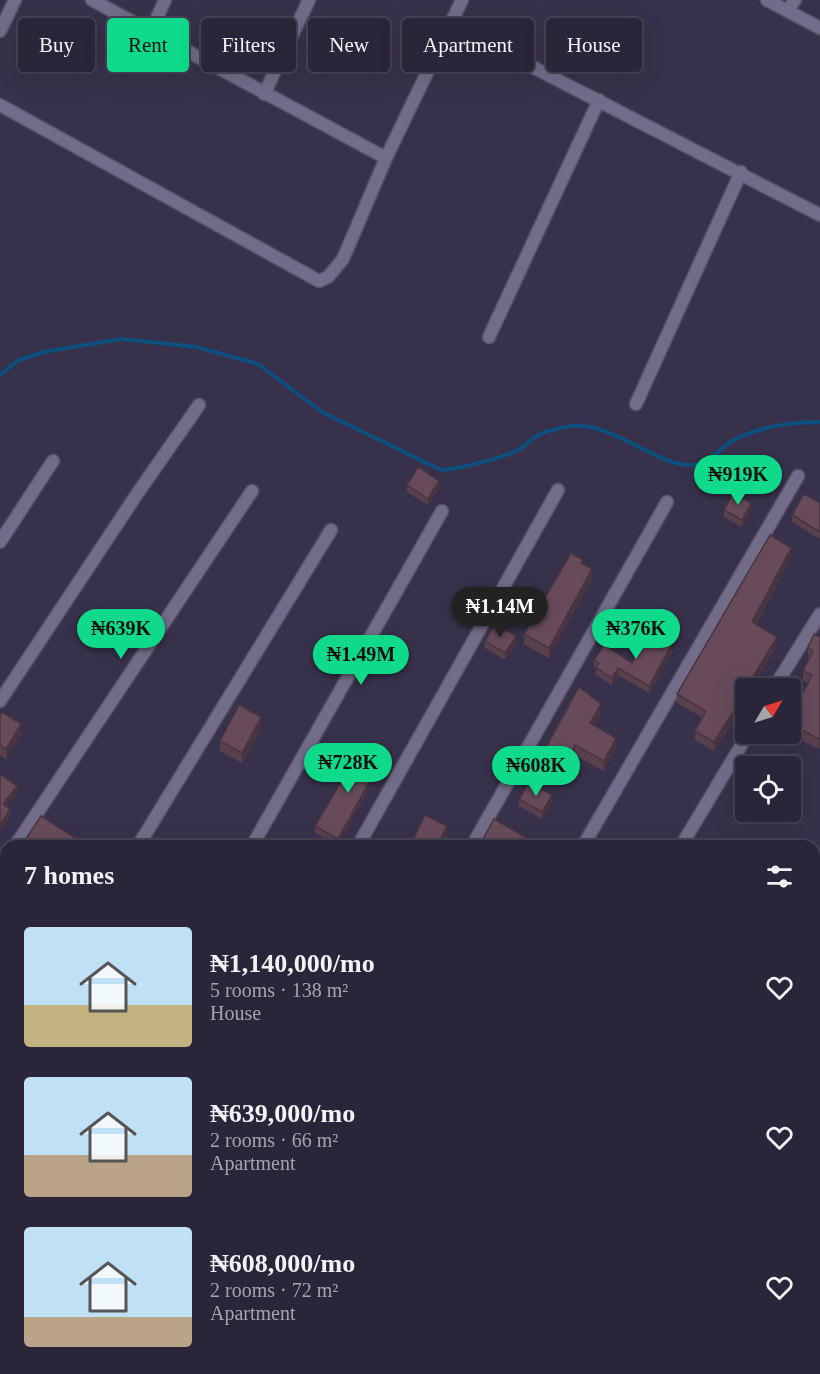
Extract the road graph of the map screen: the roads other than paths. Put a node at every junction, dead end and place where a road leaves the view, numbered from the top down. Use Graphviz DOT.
graph roads {
  1 [pos="15,0"];
  2 [pos="92,0"];
  3 [pos="165,0"];
  4 [pos="309,0"];
  5 [pos="462,0"];
  6 [pos="767,0"];
  7 [pos="795,0"];
  8 [pos="787,11"];
  9 [pos="126,18"];
  10 [pos="157,18"];
  11 [pos="454,18"];
  12 [pos="820,28"];
  13 [pos="0,31"];
  14 [pos="189,52"];
  15 [pos="534,67"];
  16 [pos="428,72"];
  17 [pos="264,94"];
  18 [pos="598,100"];
  19 [pos="0,105"];
  20 [pos="386,158"];
  21 [pos="741,172"];
  22 [pos="820,215"];
  23 [pos="489,337"];
  24 [pos="636,404"];
  25 [pos="200,405"];
  26 [pos="53,461"];
  27 [pos="798,476"];
  28 [pos="558,490"];
  29 [pos="252,491"];
  30 [pos="667,502"];
  31 [pos="442,511"];
  32 [pos="331,530"];
  33 [pos="0,542"];
  34 [pos="820,614"];
  35 [pos="780,678"];
  36 [pos="0,702"];
  37 [pos="742,744"];
  38 [pos="19,840"];
  39 [pos="142,840"];
  40 [pos="255,840"];
  41 [pos="361,840"];
  42 [pos="475,840"];
  43 [pos="586,840"];
  44 [pos="685,840"];
  1 -- 13 [label="street"];
  2 -- 9 [label="street"];
  3 -- 10 [label="street"];
  4 -- 17 [label="street"];
  5 -- 11 [label="street"];
  6 -- 8 [label="street"];
  7 -- 8 [label="street"];
  8 -- 12 [label="street"];
  14 -- 17 [label="street"];
  15 -- 18 [label="street"];
  16 -- 20 [label="street"];
  17 -- 20 [label="street"];
  18 -- 21 [label="street"];
  18 -- 23 [label="street"];
  19 -- 20 [label="street"];
  21 -- 22 [label="street"];
  21 -- 24 [label="street"];
  25 -- 36 [label="street"];
  26 -- 33 [label="street"];
  27 -- 43 [label="street"];
  28 -- 41 [label="street"];
  29 -- 38 [label="street"];
  30 -- 42 [label="street"];
  31 -- 40 [label="street"];
  32 -- 39 [label="street"];
  34 -- 35 [label="street"];
  37 -- 44 [label="street"];
}
